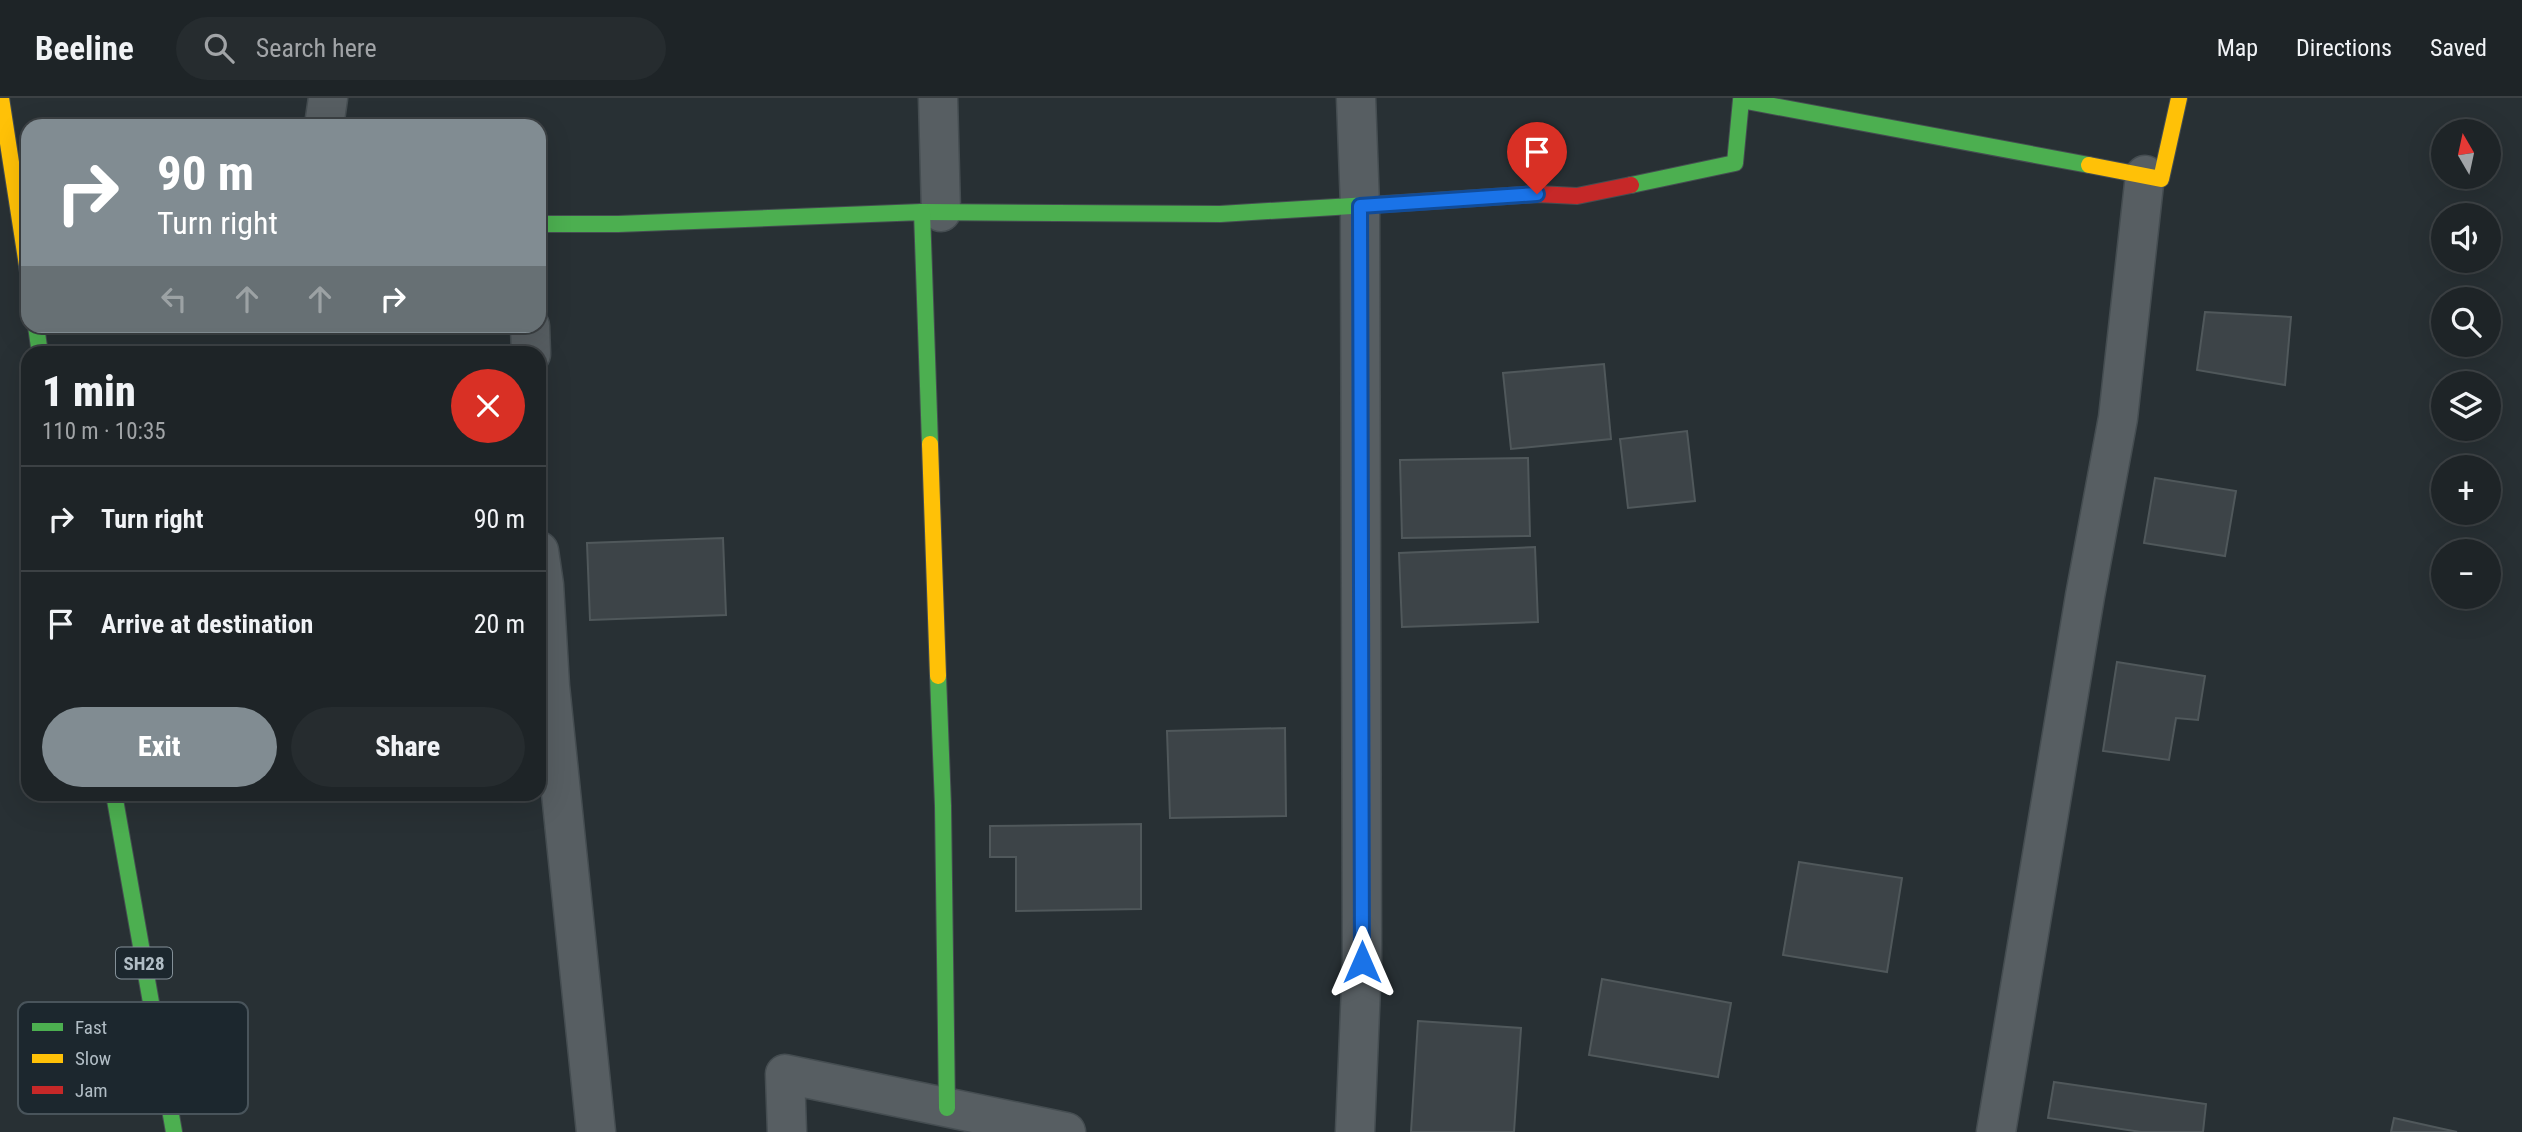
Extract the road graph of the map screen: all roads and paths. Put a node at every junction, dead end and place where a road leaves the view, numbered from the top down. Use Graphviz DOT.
graph roads {
  1 [pos="1,98"];
  2 [pos="328,98"];
  3 [pos="939,98"];
  4 [pos="1356,98"];
  5 [pos="2179,98"];
  6 [pos="325,119"];
  7 [pos="2145,175"];
  8 [pos="1360,206"];
  9 [pos="21,209"];
  10 [pos="931,212"];
  11 [pos="546,224"];
  12 [pos="546,619"];
  13 [pos="115,801"];
  14 [pos="151,1002"];
  15 [pos="947,1108"];
  16 [pos="171,1114"];
  17 [pos="174,1132"];
  18 [pos="596,1132"];
  19 [pos="788,1132"];
  20 [pos="1066,1132"];
  21 [pos="1354,1132"];
  22 [pos="1996,1132"];
  1 -- 9 [label="street"];
  2 -- 6 [label="street"];
  3 -- 10 [label="street"];
  4 -- 8 [label="street"];
  5 -- 7 [label="street"];
  7 -- 8 [label="street"];
  7 -- 22 [label="street"];
  8 -- 10 [label="street"];
  8 -- 21 [label="street"];
  10 -- 11 [label="street"];
  10 -- 15 [label="street"];
  12 -- 18 [label="street"];
  13 -- 14 [label="street, SH28"];
  15 -- 19 [label="street"];
  15 -- 20 [label="street"];
  16 -- 17 [label="street, SH28"];
}
